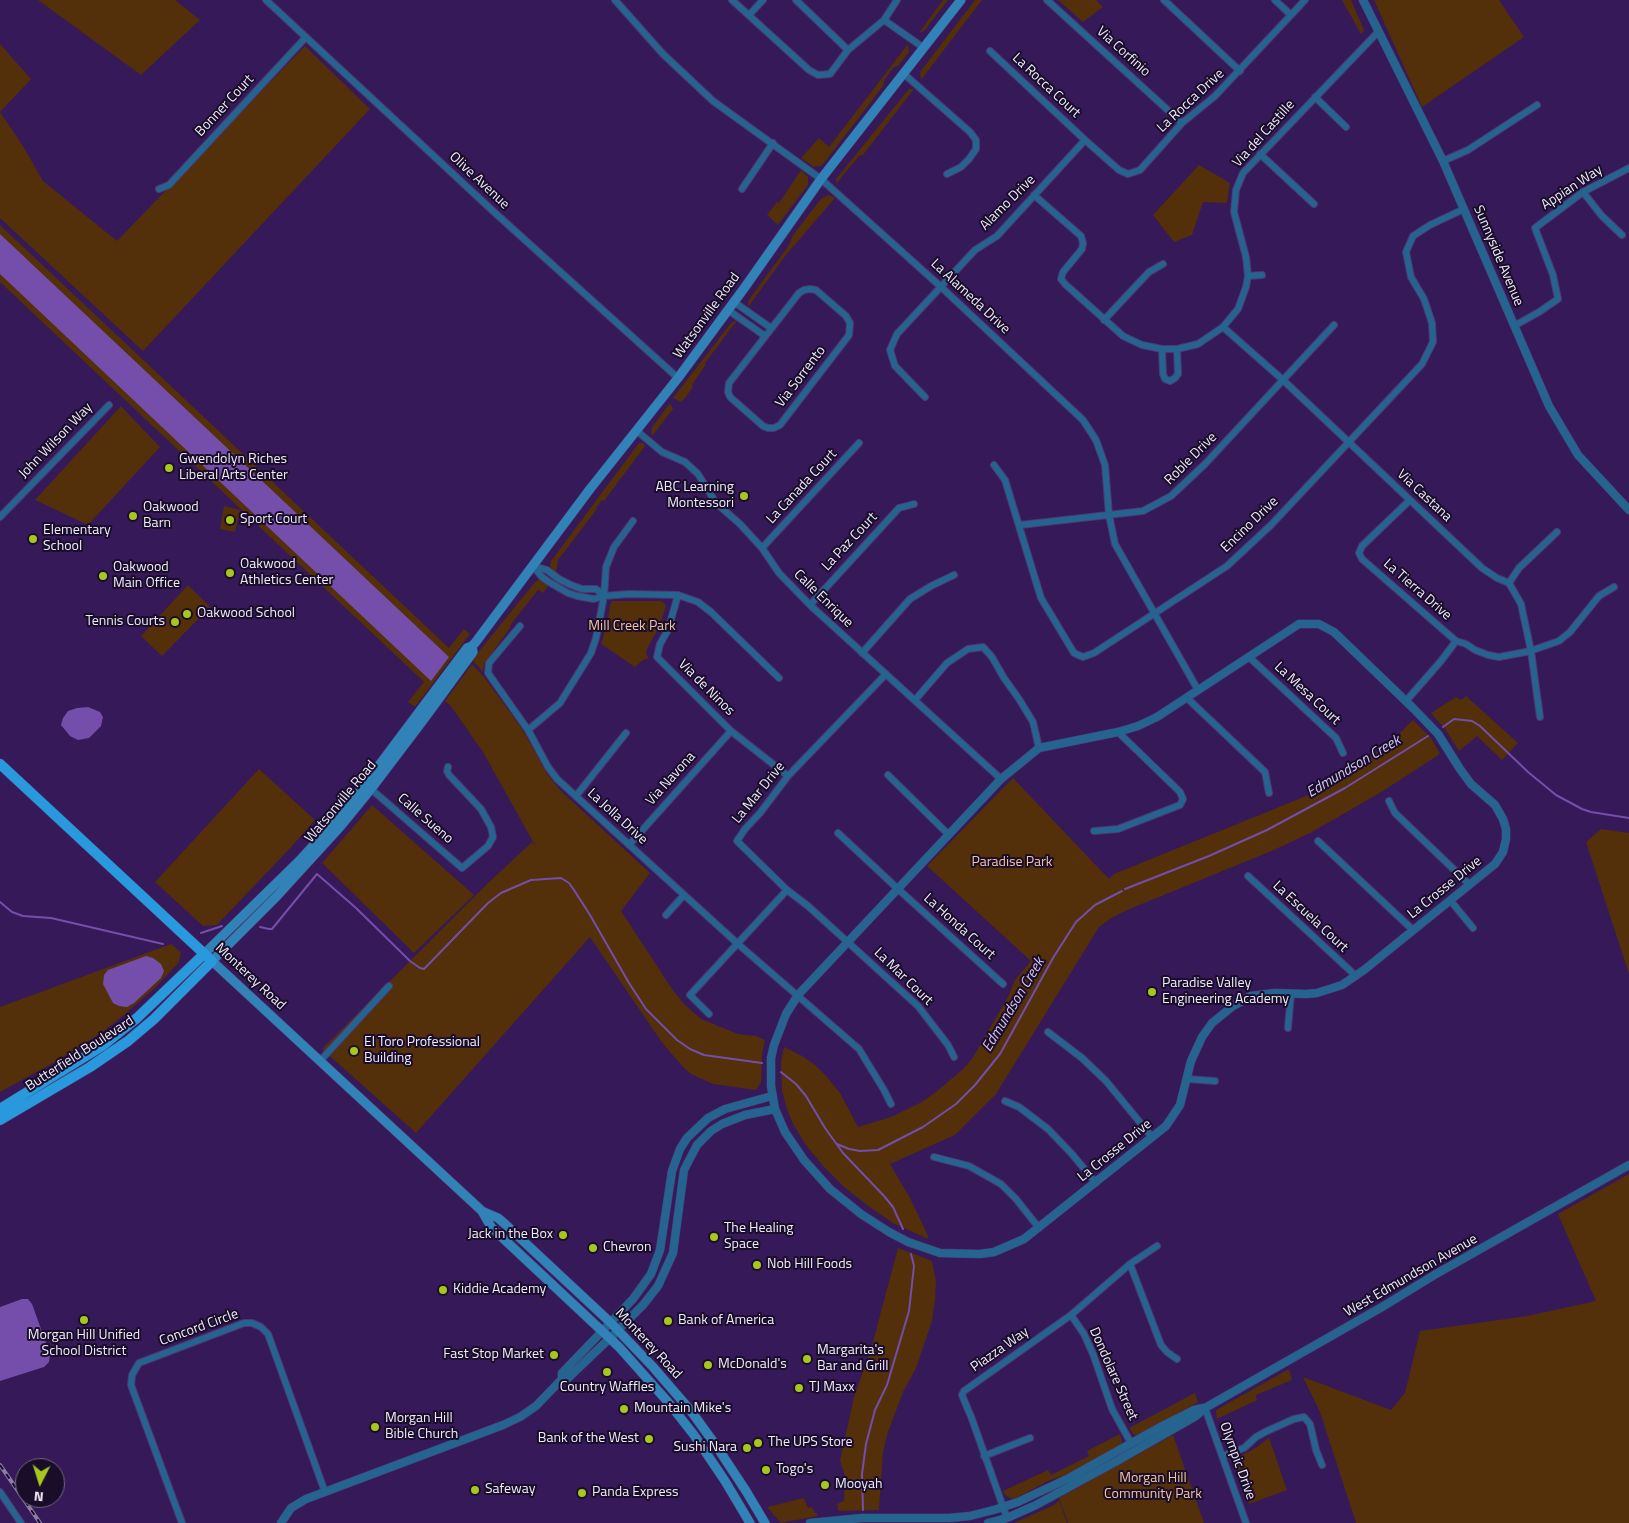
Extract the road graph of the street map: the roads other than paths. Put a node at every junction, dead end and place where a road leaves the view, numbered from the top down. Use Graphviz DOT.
graph roads {
  1 [pos="266,0"];
  2 [pos="614,0"];
  3 [pos="732,0"];
  4 [pos="763,0"];
  5 [pos="796,0"];
  6 [pos="896,0"];
  7 [pos="960,0"];
  8 [pos="1047,0"];
  9 [pos="1164,0"];
  10 [pos="1275,0"];
  11 [pos="1305,0"];
  12 [pos="1363,0"];
  13 [pos="749,15"];
  14 [pos="1291,15"];
  15 [pos="884,20"];
  16 [pos="1378,32"];
  17 [pos="306,37"];
  18 [pos="924,48"];
  19 [pos="848,50"];
  20 [pos="990,51"];
  21 [pos="1240,71"];
  22 [pos="904,74"];
  23 [pos="1316,96"];
  24 [pos="1537,105"];
  25 [pos="1182,123"];
  26 [pos="1346,127"];
  27 [pos="1084,140"];
  28 [pos="773,143"];
  29 [pos="1260,154"];
  30 [pos="1443,161"];
  31 [pos="1629,168"];
  32 [pos="947,174"];
  33 [pos="822,179"];
  34 [pos="159,189"];
  35 [pos="742,189"];
  36 [pos="1583,192"];
  37 [pos="1034,196"];
  38 [pos="1314,204"];
  39 [pos="1464,209"];
  40 [pos="1622,235"];
  41 [pos="1163,264"];
  42 [pos="1262,275"];
  43 [pos="1248,276"];
  44 [pos="940,286"];
  45 [pos="731,306"];
  46 [pos="1104,320"];
  47 [pos="1334,325"];
  48 [pos="1514,326"];
  49 [pos="1223,327"];
  50 [pos="771,328"];
  51 [pos="765,336"];
  52 [pos="1162,349"];
  53 [pos="1177,349"];
  54 [pos="678,378"];
  55 [pos="1283,380"];
  56 [pos="925,397"];
  57 [pos="109,405"];
  58 [pos="637,432"];
  59 [pos="1348,441"];
  60 [pos="859,443"];
  61 [pos="994,465"];
  62 [pos="1410,500"];
  63 [pos="914,504"];
  64 [pos="1629,510"];
  65 [pos="1109,515"];
  66 [pos="0,517"];
  67 [pos="632,521"];
  68 [pos="1020,525"];
  69 [pos="1558,532"];
  70 [pos="762,548"];
  71 [pos="534,566"];
  72 [pos="954,575"];
  73 [pos="1509,583"];
  74 [pos="1614,587"];
  75 [pos="678,595"];
  76 [pos="604,596"];
  77 [pos="810,605"];
  78 [pos="1154,612"];
  79 [pos="520,626"];
  80 [pos="1456,641"];
  81 [pos="1531,651"];
  82 [pos="862,653"];
  83 [pos="1249,657"];
  84 [pos="886,674"];
  85 [pos="779,678"];
  86 [pos="442,687"];
  87 [pos="1198,690"];
  88 [pos="1187,698"];
  89 [pos="915,700"];
  90 [pos="1406,701"];
  91 [pos="1540,717"];
  92 [pos="528,730"];
  93 [pos="731,731"];
  94 [pos="1118,732"];
  95 [pos="626,733"];
  96 [pos="1039,748"];
  97 [pos="1342,754"];
  98 [pos="0,764"];
  99 [pos="448,766"];
  100 [pos="788,776"];
  101 [pos="888,776"];
  102 [pos="1002,779"];
  103 [pos="371,789"];
  104 [pos="1269,793"];
  105 [pos="576,796"];
  106 [pos="1389,801"];
  107 [pos="1094,831"];
  108 [pos="838,833"];
  109 [pos="949,835"];
  110 [pos="1318,841"];
  111 [pos="629,845"];
  112 [pos="1248,876"];
  113 [pos="1470,885"];
  114 [pos="898,889"];
  115 [pos="787,890"];
  116 [pos="684,895"];
  117 [pos="1450,900"];
  118 [pos="666,915"];
  119 [pos="1473,928"];
  120 [pos="1412,930"];
  121 [pos="848,942"];
  122 [pos="738,944"];
  123 [pos="204,954"];
  124 [pos="212,961"];
  125 [pos="1356,976"];
  126 [pos="1003,984"];
  127 [pos="389,986"];
  128 [pos="1291,994"];
  129 [pos="798,996"];
  130 [pos="709,1014"];
  131 [pos="1288,1028"];
  132 [pos="1048,1032"];
  133 [pos="954,1057"];
  134 [pos="320,1061"];
  135 [pos="1187,1079"];
  136 [pos="1215,1081"];
  137 [pos="772,1096"];
  138 [pos="1005,1101"];
  139 [pos="891,1104"];
  140 [pos="0,1109"];
  141 [pos="775,1109"];
  142 [pos="0,1120"];
  143 [pos="1152,1137"];
  144 [pos="934,1157"];
  145 [pos="1629,1166"];
  146 [pos="1096,1183"];
  147 [pos="482,1211"];
  148 [pos="1039,1228"];
  149 [pos="1157,1246"];
  150 [pos="1130,1264"];
  151 [pos="1071,1315"];
  152 [pos="611,1323"];
  153 [pos="618,1330"];
  154 [pos="603,1331"];
  155 [pos="610,1338"];
  156 [pos="1177,1359"];
  157 [pos="562,1379"];
  158 [pos="1205,1408"];
  159 [pos="1030,1438"];
  160 [pos="1131,1444"];
  161 [pos="984,1456"];
  162 [pos="1222,1456"];
  163 [pos="1117,1461"];
  164 [pos="1322,1465"];
  165 [pos="0,1492"];
  166 [pos="325,1492"];
  167 [pos="1004,1507"];
  168 [pos="1007,1518"];
  169 [pos="21,1523"];
  170 [pos="182,1523"];
  171 [pos="281,1523"];
  172 [pos="750,1523"];
  173 [pos="765,1523"];
  174 [pos="810,1523"];
  175 [pos="988,1523"];
  176 [pos="1246,1523"];
  1 -- 17 [label="street, Olive Avenue"];
  2 -- 28 [label="street, La Alameda Drive"];
  3 -- 13 [label="street"];
  4 -- 13 [label="street"];
  5 -- 19 [label="street"];
  6 -- 15 [label="street"];
  7 -- 18 [label="main road, Watsonville Road"];
  8 -- 25 [label="street, Via Corfinio"];
  9 -- 21 [label="street"];
  10 -- 14 [label="street"];
  11 -- 14 [label="street, La Rocca Drive"];
  12 -- 16 [label="street, Sunnyside Avenue"];
  13 -- 19 [label="street"];
  14 -- 21 [label="street, La Rocca Drive"];
  15 -- 18 [label="street"];
  15 -- 19 [label="street"];
  16 -- 23 [label="street, Via del Castille"];
  16 -- 30 [label="street, Sunnyside Avenue"];
  17 -- 34 [label="street, Bonner Court"];
  17 -- 54 [label="street, Olive Avenue"];
  18 -- 22 [label="main road, Watsonville Road"];
  20 -- 27 [label="street, La Rocca Court"];
  21 -- 25 [label="street, La Rocca Drive"];
  22 -- 32 [label="street"];
  22 -- 33 [label="main road, Watsonville Road"];
  23 -- 26 [label="street"];
  23 -- 29 [label="street, Via del Castille"];
  24 -- 30 [label="street"];
  25 -- 27 [label="street, La Rocca Drive"];
  27 -- 37 [label="street, Alamo Drive"];
  28 -- 33 [label="street, La Alameda Drive"];
  28 -- 35 [label="street"];
  29 -- 38 [label="street"];
  29 -- 43 [label="street, Via del Castille"];
  30 -- 39 [label="street, Sunnyside Avenue"];
  31 -- 36 [label="street, Appian Way"];
  33 -- 44 [label="street, La Alameda Drive"];
  33 -- 45 [label="main road, Watsonville Road"];
  36 -- 40 [label="street"];
  36 -- 48 [label="street, Appian Way"];
  37 -- 44 [label="street, Alamo Drive"];
  37 -- 46 [label="street, Via del Castille"];
  39 -- 48 [label="street, Sunnyside Avenue"];
  39 -- 59 [label="street, Encino Drive"];
  41 -- 46 [label="street"];
  42 -- 43 [label="street"];
  43 -- 49 [label="street, Via del Castille"];
  44 -- 56 [label="street, Alamo Drive"];
  44 -- 65 [label="street, La Alameda Drive"];
  45 -- 50 [label="street"];
  45 -- 51 [label="street"];
  45 -- 54 [label="main road, Watsonville Road"];
  46 -- 52 [label="street, Via del Castille"];
  47 -- 55 [label="street, Roble Drive"];
  48 -- 64 [label="street, Sunnyside Avenue"];
  49 -- 53 [label="street, Via del Castille"];
  49 -- 55 [label="street, Via Castana"];
  50 -- 51 [label="street, Via Sorrento"];
  50 -- 51 [label="street, Via Sorrento"];
  52 -- 53 [label="street, Via del Castille"];
  52 -- 53 [label="street"];
  54 -- 58 [label="main road, Watsonville Road"];
  55 -- 59 [label="street, Via Castana"];
  55 -- 65 [label="street, Roble Drive"];
  57 -- 66 [label="street, John Wilson Way"];
  58 -- 70 [label="street, Calle Enrique"];
  58 -- 71 [label="main road, Watsonville Road"];
  59 -- 62 [label="street, Via Castana"];
  59 -- 78 [label="street, Encino Drive"];
  60 -- 70 [label="street, La Canada Court"];
  61 -- 68 [label="street, Encino Drive"];
  62 -- 73 [label="street, Via Castana"];
  62 -- 80 [label="street, La Tierra Drive"];
  63 -- 77 [label="street, La Paz Court"];
  65 -- 68 [label="street, Roble Drive"];
  65 -- 78 [label="street, La Alameda Drive"];
  67 -- 76 [label="street"];
  68 -- 78 [label="street, Encino Drive"];
  69 -- 73 [label="street"];
  70 -- 77 [label="street, Calle Enrique"];
  71 -- 76 [label="street"];
  71 -- 86 [label="main road, Watsonville Road"];
  72 -- 82 [label="street"];
  73 -- 81 [label="street"];
  74 -- 81 [label="street, La Tierra Drive"];
  75 -- 76 [label="street"];
  75 -- 85 [label="street"];
  75 -- 93 [label="street, Via de Ninos"];
  76 -- 92 [label="street"];
  77 -- 82 [label="street, Calle Enrique"];
  78 -- 87 [label="street, La Alameda Drive"];
  79 -- 92 [label="street, La Jolla Drive"];
  80 -- 81 [label="street, La Tierra Drive"];
  80 -- 90 [label="street"];
  81 -- 91 [label="street"];
  82 -- 84 [label="street, Calle Enrique"];
  83 -- 87 [label="street, La Crosse Drive"];
  83 -- 90 [label="street, La Crosse Drive"];
  83 -- 97 [label="street, La Mesa Court"];
  84 -- 89 [label="street, Calle Enrique"];
  84 -- 100 [label="street, La Mar Drive"];
  86 -- 103 [label="main road, Watsonville Road"];
  86 -- 123 [label="main road, Watsonville Road"];
  87 -- 88 [label="street, La Crosse Drive"];
  88 -- 94 [label="street, La Crosse Drive"];
  88 -- 104 [label="street"];
  89 -- 96 [label="street"];
  89 -- 102 [label="street, Calle Enrique"];
  90 -- 113 [label="street, La Crosse Drive"];
  92 -- 105 [label="street, La Jolla Drive"];
  93 -- 100 [label="street, Via de Ninos"];
  93 -- 111 [label="street, Via Navona"];
  94 -- 96 [label="street, La Crosse Drive"];
  94 -- 107 [label="street"];
  95 -- 105 [label="street"];
  96 -- 102 [label="street, La Crosse Drive"];
  98 -- 123 [label="main road, Monterey Road"];
  99 -- 103 [label="street, Calle Sueno"];
  100 -- 115 [label="street, La Mar Drive"];
  101 -- 109 [label="street"];
  102 -- 109 [label="street, La Crosse Drive"];
  103 -- 124 [label="main road, Watsonville Road"];
  105 -- 111 [label="street, La Jolla Drive"];
  106 -- 113 [label="street"];
  108 -- 114 [label="street, La Honda Court"];
  109 -- 114 [label="street, La Crosse Drive"];
  110 -- 120 [label="street"];
  111 -- 116 [label="street, La Jolla Drive"];
  112 -- 125 [label="street, La Escuela Court"];
  113 -- 117 [label="street, La Crosse Drive"];
  114 -- 121 [label="street, La Crosse Drive"];
  114 -- 126 [label="street, La Honda Court"];
  115 -- 121 [label="street, La Mar Drive"];
  115 -- 122 [label="street"];
  116 -- 118 [label="street"];
  116 -- 122 [label="street, La Jolla Drive"];
  117 -- 119 [label="street"];
  117 -- 120 [label="street, La Crosse Drive"];
  120 -- 125 [label="street, La Crosse Drive"];
  121 -- 129 [label="street, La Crosse Drive"];
  121 -- 133 [label="street, La Mar Court"];
  122 -- 129 [label="street, La Jolla Drive"];
  122 -- 130 [label="street"];
  123 -- 124 [label="main road, Monterey Road"];
  123 -- 140 [label="main road, Butterfield Boulevard"];
  124 -- 134 [label="main road, Monterey Road"];
  124 -- 142 [label="main road, Butterfield Boulevard"];
  125 -- 128 [label="street, La Crosse Drive"];
  127 -- 134 [label="street"];
  128 -- 131 [label="street"];
  128 -- 135 [label="street, La Crosse Drive"];
  129 -- 137 [label="street, La Crosse Drive"];
  129 -- 139 [label="street, La Jolla Drive"];
  132 -- 143 [label="street"];
  134 -- 147 [label="main road, Monterey Road"];
  135 -- 136 [label="street"];
  135 -- 143 [label="street, La Crosse Drive"];
  137 -- 141 [label="street, La Crosse Drive"];
  137 -- 152 [label="street"];
  138 -- 146 [label="street"];
  141 -- 148 [label="street, La Crosse Drive"];
  141 -- 153 [label="street"];
  143 -- 146 [label="street, La Crosse Drive"];
  144 -- 148 [label="street"];
  145 -- 158 [label="street, West Edmundson Avenue"];
  146 -- 148 [label="street, La Crosse Drive"];
  147 -- 152 [label="main road, Monterey Road"];
  147 -- 154 [label="main road, Monterey Road"];
  149 -- 150 [label="street, Piazza Way"];
  150 -- 151 [label="street, Piazza Way"];
  150 -- 156 [label="street"];
  151 -- 160 [label="street, Dondolare Street"];
  151 -- 161 [label="street, Piazza Way"];
  152 -- 153 [label="main road, Monterey Road"];
  152 -- 154 [label="street"];
  153 -- 155 [label="street"];
  153 -- 173 [label="main road, Monterey Road"];
  154 -- 155 [label="main road, Monterey Road"];
  154 -- 157 [label="street"];
  155 -- 157 [label="street"];
  155 -- 172 [label="main road, Monterey Road"];
  157 -- 166 [label="street"];
  158 -- 160 [label="street, West Edmundson Avenue"];
  158 -- 162 [label="street, Olympic Drive"];
  158 -- 163 [label="street, West Edmundson Avenue"];
  159 -- 161 [label="street"];
  160 -- 163 [label="street"];
  160 -- 167 [label="street, West Edmundson Avenue"];
  161 -- 167 [label="street, Piazza Way"];
  162 -- 164 [label="street"];
  162 -- 176 [label="street, Olympic Drive"];
  163 -- 168 [label="street, West Edmundson Avenue"];
  165 -- 169 [label="street"];
  166 -- 170 [label="street, Concord Circle"];
  166 -- 171 [label="street"];
  167 -- 168 [label="street, Piazza Way"];
  167 -- 174 [label="street, West Edmundson Avenue"];
  168 -- 175 [label="street, West Edmundson Avenue"];
}
